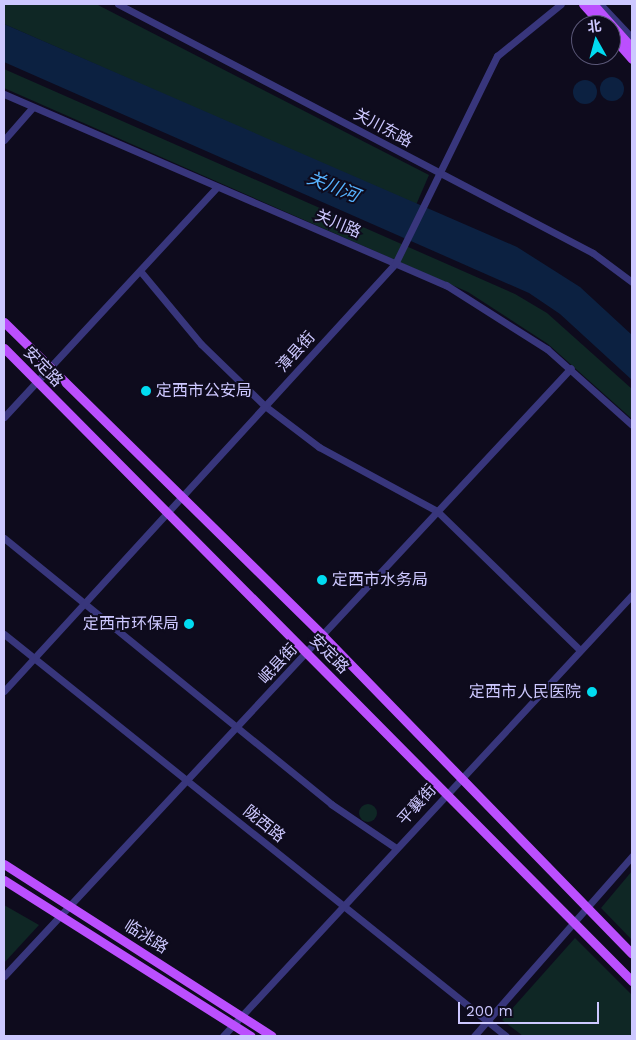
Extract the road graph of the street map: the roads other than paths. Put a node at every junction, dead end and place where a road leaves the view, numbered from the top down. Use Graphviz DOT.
graph roads {
  1 [pos="118,4"];
  2 [pos="561,4"];
  3 [pos="583,4"];
  4 [pos="593,4"];
  5 [pos="600,4"];
  6 [pos="593,15"];
  7 [pos="632,38"];
  8 [pos="621,46"];
  9 [pos="632,48"];
  10 [pos="632,59"];
  11 [pos="4,94"];
  12 [pos="32,108"];
  13 [pos="4,140"];
  14 [pos="441,174"];
  15 [pos="217,187"];
  16 [pos="395,264"];
  17 [pos="141,272"];
  18 [pos="632,282"];
  19 [pos="4,322"];
  20 [pos="4,348"];
  21 [pos="49,368"];
  22 [pos="570,368"];
  23 [pos="36,381"];
  24 [pos="265,406"];
  25 [pos="4,417"];
  26 [pos="632,425"];
  27 [pos="178,497"];
  28 [pos="165,511"];
  29 [pos="437,511"];
  30 [pos="4,538"];
  31 [pos="632,595"];
  32 [pos="83,604"];
  33 [pos="4,634"];
  34 [pos="323,636"];
  35 [pos="580,650"];
  36 [pos="307,653"];
  37 [pos="34,658"];
  38 [pos="4,690"];
  39 [pos="236,728"];
  40 [pos="460,779"];
  41 [pos="189,780"];
  42 [pos="447,792"];
  43 [pos="396,848"];
  44 [pos="632,856"];
  45 [pos="4,864"];
  46 [pos="4,880"];
  47 [pos="344,906"];
  48 [pos="72,908"];
  49 [pos="588,908"];
  50 [pos="60,917"];
  51 [pos="576,921"];
  52 [pos="632,954"];
  53 [pos="4,976"];
  54 [pos="632,981"];
  55 [pos="242,1015"];
  56 [pos="487,1021"];
  57 [pos="234,1025"];
  58 [pos="223,1036"];
  59 [pos="251,1036"];
  60 [pos="272,1036"];
  61 [pos="474,1036"];
  62 [pos="506,1036"];
  1 -- 14 [label="street, 关川东路"];
  2 -- 14 [label="street, 漳县街"];
  3 -- 6 [label="main road"];
  4 -- 9 [label="main road"];
  5 -- 7 [label="street"];
  8 -- 10 [label="main road"];
  11 -- 12 [label="street, 关川路"];
  12 -- 13 [label="street"];
  12 -- 15 [label="street, 关川路"];
  14 -- 16 [label="street, 漳县街"];
  14 -- 18 [label="street, 关川东路"];
  15 -- 16 [label="street, 关川路"];
  15 -- 17 [label="street"];
  16 -- 22 [label="street, 关川路"];
  16 -- 24 [label="street, 漳县街"];
  17 -- 21 [label="street"];
  17 -- 24 [label="street"];
  19 -- 21 [label="main road, 安定路"];
  20 -- 23 [label="main road, 安定路"];
  21 -- 23 [label="street"];
  21 -- 27 [label="main road, 安定路"];
  22 -- 26 [label="street, 关川路"];
  22 -- 29 [label="street, 岷县街"];
  23 -- 25 [label="street"];
  23 -- 28 [label="main road, 安定路"];
  24 -- 27 [label="street, 漳县街"];
  24 -- 29 [label="street"];
  27 -- 28 [label="street, 漳县街"];
  27 -- 34 [label="main road, 安定路"];
  28 -- 32 [label="street, 漳县街"];
  28 -- 36 [label="main road, 安定路"];
  29 -- 34 [label="street, 岷县街"];
  29 -- 35 [label="street"];
  30 -- 32 [label="street"];
  31 -- 35 [label="street, 平襄街"];
  32 -- 37 [label="street, 漳县街"];
  32 -- 39 [label="street"];
  33 -- 37 [label="street, 陇西路"];
  34 -- 36 [label="street, 岷县街"];
  34 -- 40 [label="main road, 安定路"];
  35 -- 40 [label="street, 平襄街"];
  36 -- 39 [label="street, 岷县街"];
  36 -- 42 [label="main road, 安定路"];
  37 -- 38 [label="street, 漳县街"];
  37 -- 41 [label="street, 陇西路"];
  39 -- 41 [label="street, 岷县街"];
  39 -- 43 [label="street"];
  40 -- 42 [label="street, 平襄街"];
  40 -- 49 [label="main road, 安定路"];
  41 -- 47 [label="street, 陇西路"];
  41 -- 48 [label="street, 岷县街"];
  42 -- 43 [label="street, 平襄街"];
  42 -- 51 [label="main road, 安定路"];
  43 -- 47 [label="street, 平襄街"];
  44 -- 49 [label="street"];
  45 -- 48 [label="main road, 临洮路"];
  46 -- 50 [label="main road, 临洮路"];
  47 -- 55 [label="street, 平襄街"];
  47 -- 56 [label="street, 陇西路"];
  48 -- 50 [label="street, 岷县街"];
  48 -- 55 [label="main road, 临洮路"];
  49 -- 51 [label="street"];
  49 -- 52 [label="main road, 安定路"];
  50 -- 53 [label="street, 岷县街"];
  50 -- 57 [label="main road, 临洮路"];
  51 -- 54 [label="main road, 安定路"];
  51 -- 56 [label="street"];
  55 -- 57 [label="street, 平襄街"];
  55 -- 60 [label="main road, 临洮路"];
  56 -- 61 [label="street"];
  56 -- 62 [label="street, 陇西路"];
  57 -- 58 [label="street, 平襄街"];
  57 -- 59 [label="main road, 临洮路"];
}
